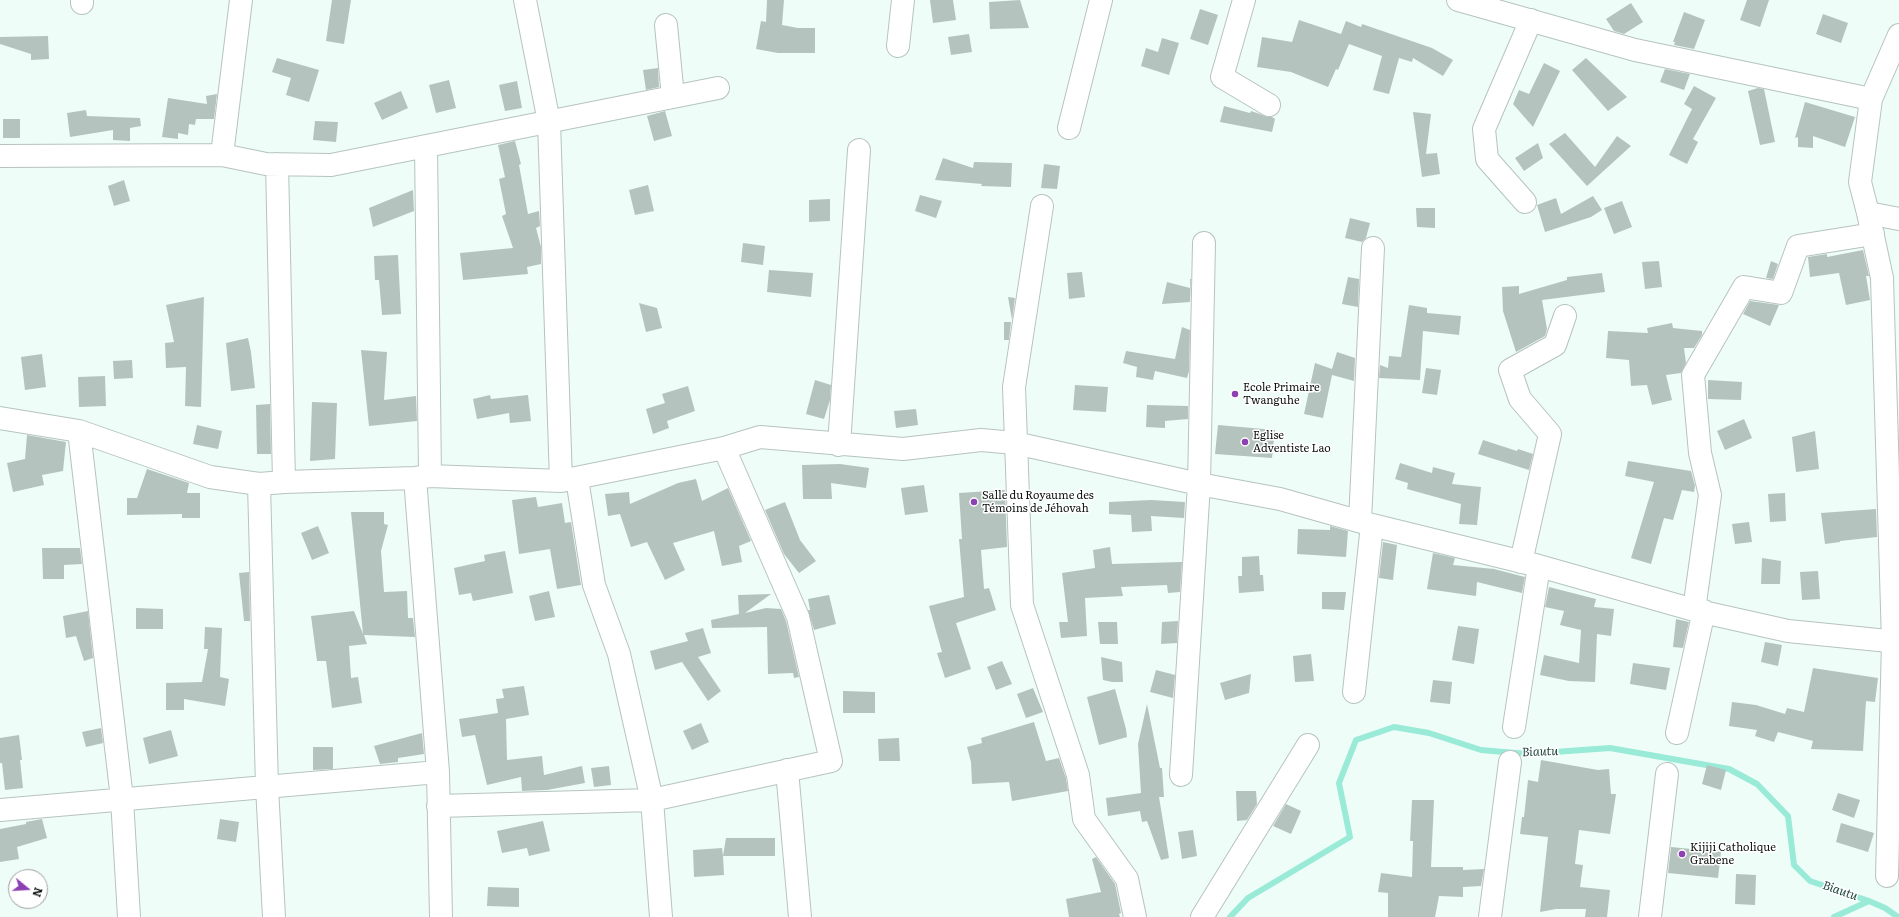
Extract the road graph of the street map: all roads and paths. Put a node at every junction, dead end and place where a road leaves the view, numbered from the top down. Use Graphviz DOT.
graph roads {
  1 [pos="241,0"];
  2 [pos="525,0"];
  3 [pos="903,0"];
  4 [pos="1101,0"];
  5 [pos="1244,0"];
  6 [pos="1458,0"];
  7 [pos="1531,20"];
  8 [pos="666,25"];
  9 [pos="1899,34"];
  10 [pos="898,46"];
  11 [pos="718,88"];
  12 [pos="673,97"];
  13 [pos="1871,99"];
  14 [pos="1269,105"];
  15 [pos="549,122"];
  16 [pos="1068,128"];
  17 [pos="426,146"];
  18 [pos="859,150"];
  19 [pos="222,155"];
  20 [pos="0,156"];
  21 [pos="277,164"];
  22 [pos="1525,202"];
  23 [pos="1042,206"];
  24 [pos="1868,213"];
  25 [pos="1899,219"];
  26 [pos="1873,234"];
  27 [pos="1204,243"];
  28 [pos="1373,248"];
  29 [pos="1565,316"];
  30 [pos="0,418"];
  31 [pos="79,431"];
  32 [pos="1015,443"];
  33 [pos="839,445"];
  34 [pos="724,448"];
  35 [pos="422,477"];
  36 [pos="569,480"];
  37 [pos="284,482"];
  38 [pos="259,484"];
  39 [pos="1199,484"];
  40 [pos="1366,523"];
  41 [pos="1530,564"];
  42 [pos="1699,610"];
  43 [pos="1896,642"];
  44 [pos="1354,692"];
  45 [pos="1514,727"];
  46 [pos="1677,733"];
  47 [pos="1308,745"];
  48 [pos="1510,762"];
  49 [pos="786,770"];
  50 [pos="438,772"];
  51 [pos="1667,774"];
  52 [pos="1181,776"];
  53 [pos="267,787"];
  54 [pos="122,799"];
  55 [pos="652,800"];
  56 [pos="438,806"];
  57 [pos="0,810"];
  58 [pos="1887,876"];
  59 [pos="129,917"];
  60 [pos="274,917"];
  61 [pos="441,917"];
  62 [pos="660,917"];
  63 [pos="800,917"];
  64 [pos="1135,917"];
  65 [pos="1202,917"];
  66 [pos="1490,917"];
  67 [pos="1650,917"];
  1 -- 19 [label="street"];
  2 -- 15 [label="street"];
  3 -- 10 [label="street"];
  4 -- 16 [label="street"];
  5 -- 14 [label="street"];
  6 -- 7 [label="street"];
  7 -- 13 [label="street"];
  7 -- 22 [label="street"];
  8 -- 12 [label="street"];
  9 -- 13 [label="street"];
  11 -- 12 [label="street"];
  12 -- 15 [label="street"];
  13 -- 24 [label="street"];
  15 -- 17 [label="street"];
  15 -- 36 [label="street"];
  17 -- 21 [label="street"];
  17 -- 35 [label="street"];
  18 -- 33 [label="street"];
  19 -- 20 [label="street"];
  19 -- 21 [label="street"];
  21 -- 37 [label="street"];
  23 -- 32 [label="street"];
  24 -- 25 [label="street"];
  24 -- 26 [label="street"];
  26 -- 42 [label="street"];
  26 -- 43 [label="street"];
  27 -- 39 [label="street"];
  28 -- 40 [label="street"];
  29 -- 41 [label="street"];
  30 -- 31 [label="street"];
  31 -- 38 [label="street"];
  31 -- 54 [label="street"];
  32 -- 33 [label="street"];
  32 -- 39 [label="street"];
  32 -- 64 [label="street"];
  33 -- 34 [label="street"];
  34 -- 36 [label="street"];
  34 -- 49 [label="street"];
  35 -- 36 [label="street"];
  35 -- 37 [label="street"];
  35 -- 50 [label="street"];
  36 -- 55 [label="street"];
  37 -- 38 [label="street"];
  38 -- 53 [label="street"];
  39 -- 40 [label="street"];
  39 -- 52 [label="street"];
  40 -- 41 [label="street"];
  40 -- 44 [label="street"];
  41 -- 42 [label="street"];
  41 -- 45 [label="street"];
  42 -- 43 [label="street"];
  42 -- 46 [label="street"];
  43 -- 58 [label="street"];
  47 -- 65 [label="street"];
  48 -- 66 [label="street"];
  49 -- 55 [label="street"];
  49 -- 63 [label="street"];
  50 -- 53 [label="street"];
  50 -- 56 [label="street"];
  51 -- 67 [label="street"];
  53 -- 54 [label="street"];
  53 -- 60 [label="street"];
  54 -- 57 [label="street"];
  54 -- 59 [label="street"];
  55 -- 56 [label="street"];
  55 -- 62 [label="street"];
  56 -- 61 [label="street"];
}
